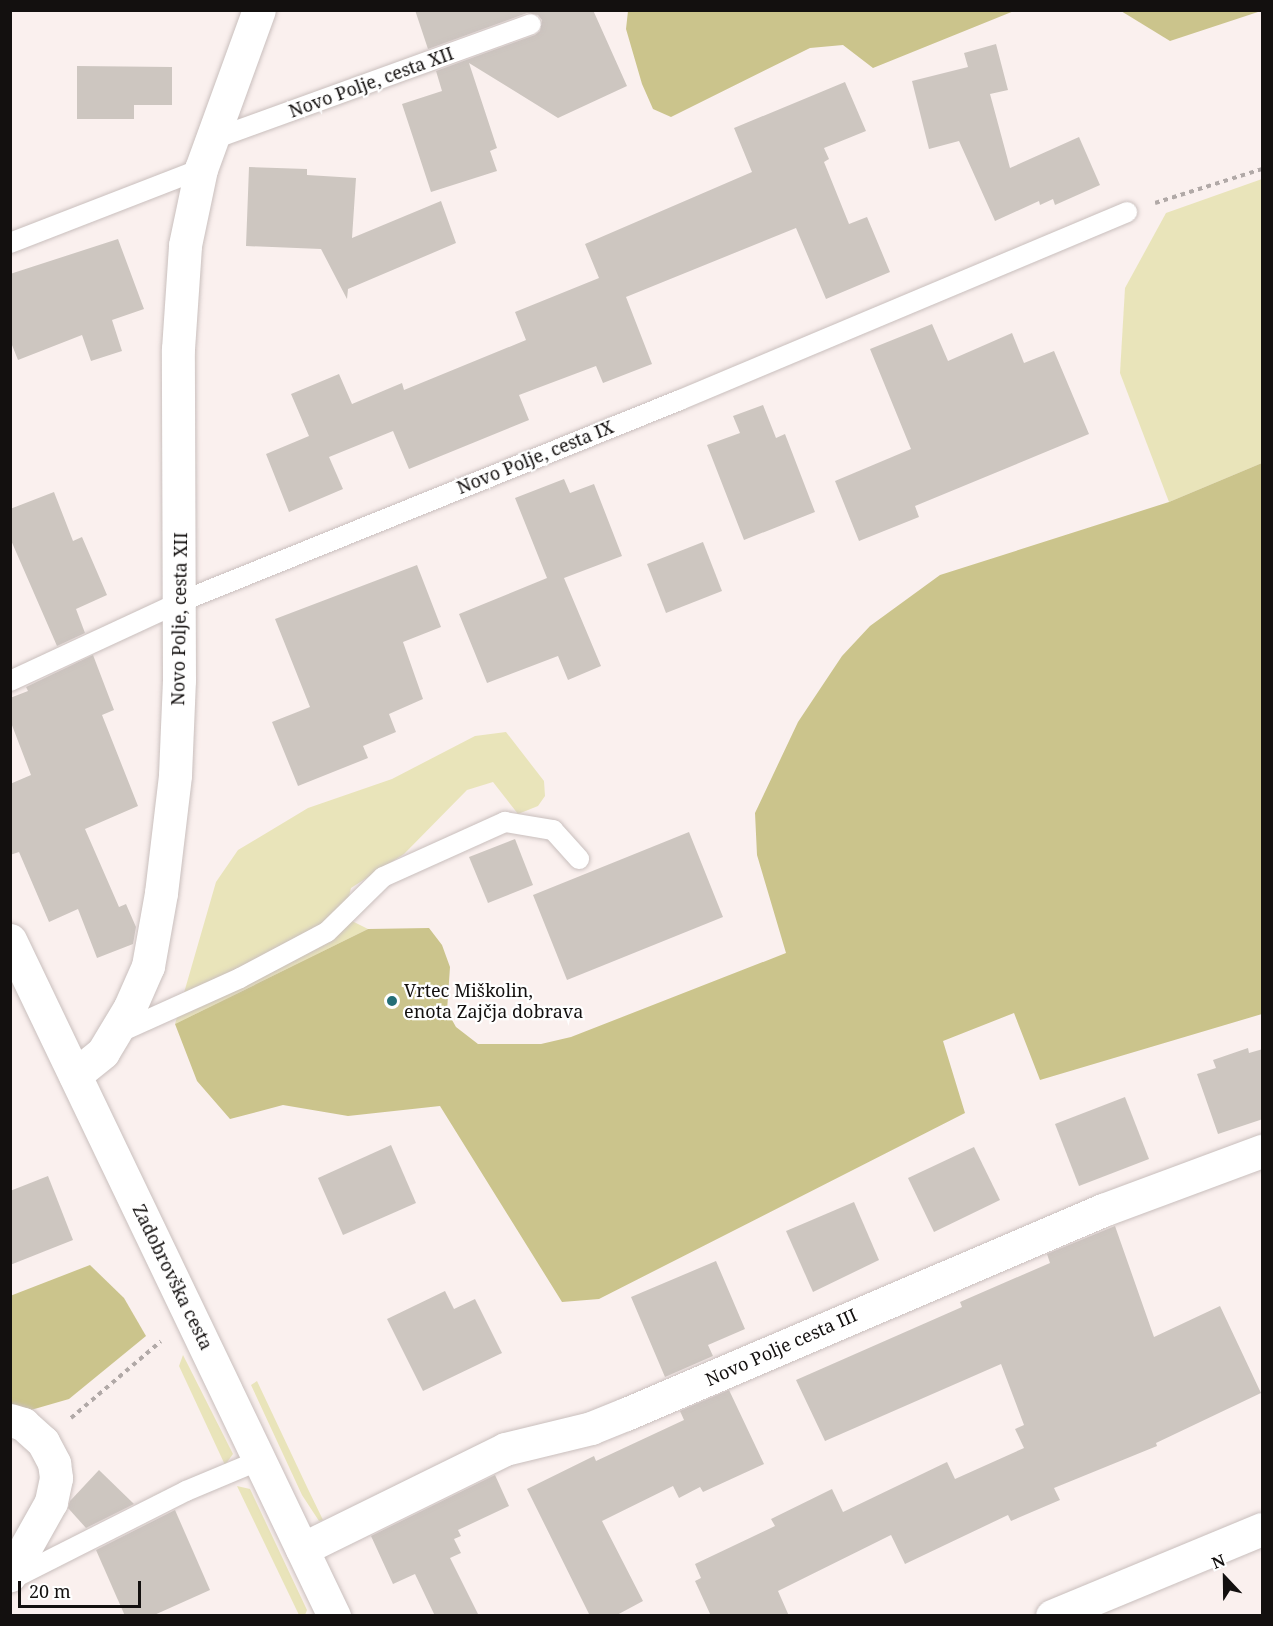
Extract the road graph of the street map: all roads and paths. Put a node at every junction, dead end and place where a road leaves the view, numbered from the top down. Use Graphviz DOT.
graph roads {
  1 [pos="259,10"];
  2 [pos="531,24"];
  3 [pos="206,154"];
  4 [pos="1263,169"];
  5 [pos="1127,212"];
  6 [pos="10,243"];
  7 [pos="180,602"];
  8 [pos="10,681"];
  9 [pos="579,859"];
  10 [pos="10,940"];
  11 [pos="113,1035"];
  12 [pos="75,1075"];
  13 [pos="1263,1151"];
  14 [pos="165,1337"];
  15 [pos="10,1420"];
  16 [pos="43,1442"];
  17 [pos="260,1460"];
  18 [pos="1263,1529"];
  19 [pos="302,1549"];
  20 [pos="10,1575"];
  21 [pos="10,1580"];
  22 [pos="334,1616"];
  23 [pos="1052,1616"];
  1 -- 3 [label="street, Novo Polje, cesta XII"];
  2 -- 3 [label="lane, Novo Polje, cesta XII"];
  3 -- 6 [label="lane"];
  3 -- 7 [label="street, Novo Polje, cesta XII"];
  4 -- 5 [label="path"];
  5 -- 7 [label="lane, Novo Polje, cesta IX"];
  7 -- 8 [label="lane, Novo Polje, cesta IX"];
  7 -- 11 [label="street, Novo Polje, cesta XII"];
  9 -- 11 [label="lane"];
  10 -- 12 [label="street, Zadobrovška cesta"];
  11 -- 12 [label="street, Novo Polje, cesta XII"];
  12 -- 17 [label="street, Zadobrovška cesta"];
  13 -- 19 [label="street, Novo Polje cesta III"];
  14 -- 16 [label="path"];
  15 -- 16 [label="street"];
  16 -- 20 [label="street"];
  17 -- 19 [label="street, Zadobrovška cesta"];
  17 -- 21 [label="lane"];
  18 -- 23 [label="street"];
  19 -- 22 [label="street, Zadobrovška cesta"];
}
